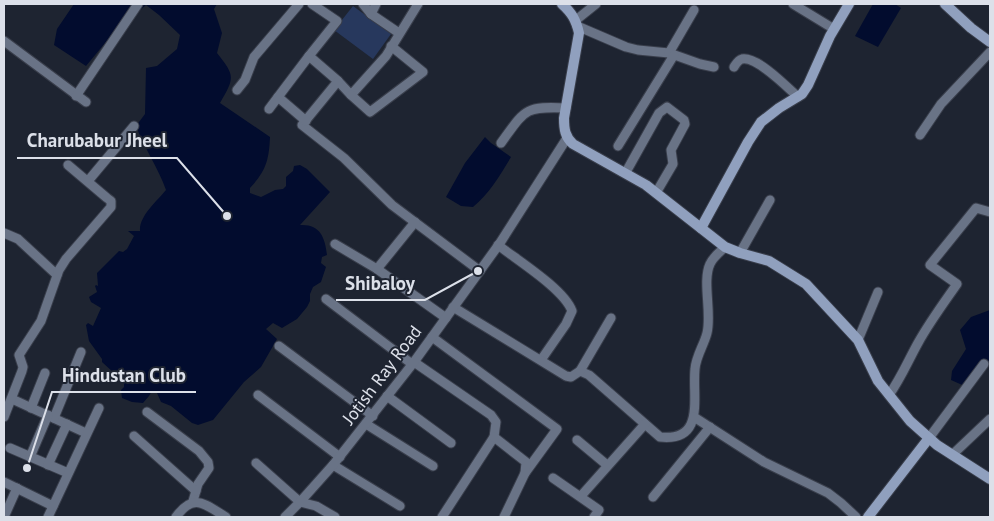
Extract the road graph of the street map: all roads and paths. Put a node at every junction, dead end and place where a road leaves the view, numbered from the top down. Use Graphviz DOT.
graph roads {
  1 [pos="138,4"];
  2 [pos="299,4"];
  3 [pos="312,4"];
  4 [pos="362,4"];
  5 [pos="376,4"];
  6 [pos="418,4"];
  7 [pos="562,4"];
  8 [pos="596,4"];
  9 [pos="793,4"];
  10 [pos="849,4"];
  11 [pos="945,4"];
  12 [pos="694,10"];
  13 [pos="371,14"];
  14 [pos="577,23"];
  15 [pos="834,28"];
  16 [pos="399,33"];
  17 [pos="4,42"];
  18 [pos="990,42"];
  19 [pos="391,46"];
  20 [pos="990,52"];
  21 [pos="672,54"];
  22 [pos="309,56"];
  23 [pos="714,67"];
  24 [pos="734,67"];
  25 [pos="338,81"];
  26 [pos="237,90"];
  27 [pos="351,95"];
  28 [pos="76,96"];
  29 [pos="278,97"];
  30 [pos="798,97"];
  31 [pos="86,102"];
  32 [pos="566,108"];
  33 [pos="269,109"];
  34 [pos="306,121"];
  35 [pos="134,126"];
  36 [pos="920,135"];
  37 [pos="567,138"];
  38 [pos="501,143"];
  39 [pos="618,146"];
  40 [pos="68,165"];
  41 [pos="626,172"];
  42 [pos="88,182"];
  43 [pos="656,192"];
  44 [pos="770,200"];
  45 [pos="990,212"];
  46 [pos="415,222"];
  47 [pos="701,228"];
  48 [pos="4,232"];
  49 [pos="335,244"];
  50 [pos="498,245"];
  51 [pos="725,247"];
  52 [pos="740,253"];
  53 [pos="377,269"];
  54 [pos="480,271"];
  55 [pos="57,275"];
  56 [pos="878,292"];
  57 [pos="326,300"];
  58 [pos="453,307"];
  59 [pos="446,318"];
  60 [pos="611,318"];
  61 [pos="432,337"];
  62 [pos="858,340"];
  63 [pos="279,346"];
  64 [pos="80,352"];
  65 [pos="541,360"];
  66 [pos="413,363"];
  67 [pos="984,364"];
  68 [pos="580,371"];
  69 [pos="45,373"];
  70 [pos="889,394"];
  71 [pos="258,395"];
  72 [pos="387,396"];
  73 [pos="12,399"];
  74 [pos="31,408"];
  75 [pos="99,408"];
  76 [pos="147,412"];
  77 [pos="373,416"];
  78 [pos="4,417"];
  79 [pos="51,417"];
  80 [pos="694,417"];
  81 [pos="990,418"];
  82 [pos="67,424"];
  83 [pos="366,424"];
  84 [pos="645,424"];
  85 [pos="710,427"];
  86 [pos="86,433"];
  87 [pos="134,436"];
  88 [pos="494,437"];
  89 [pos="929,438"];
  90 [pos="577,440"];
  91 [pos="451,443"];
  92 [pos="10,448"];
  93 [pos="952,455"];
  94 [pos="30,457"];
  95 [pos="340,457"];
  96 [pos="256,463"];
  97 [pos="48,465"];
  98 [pos="333,465"];
  99 [pos="608,465"];
  100 [pos="433,466"];
  101 [pos="525,473"];
  102 [pos="68,474"];
  103 [pos="552,478"];
  104 [pos="990,479"];
  105 [pos="4,482"];
  106 [pos="17,488"];
  107 [pos="196,490"];
  108 [pos="580,496"];
  109 [pos="653,497"];
  110 [pos="193,501"];
  111 [pos="300,502"];
  112 [pos="53,506"];
  113 [pos="400,506"];
  114 [pos="872,516"];
  115 [pos="4,517"];
  116 [pos="48,517"];
  117 [pos="176,517"];
  118 [pos="226,517"];
  119 [pos="285,517"];
  120 [pos="334,517"];
  121 [pos="442,517"];
  122 [pos="504,517"];
  123 [pos="594,517"];
  124 [pos="856,517"];
  1 -- 28 [label="street"];
  2 -- 26 [label="street"];
  3 -- 22 [label="street"];
  4 -- 13 [label="street"];
  5 -- 13 [label="street"];
  6 -- 16 [label="street"];
  7 -- 14 [label="street"];
  8 -- 14 [label="street"];
  9 -- 15 [label="street"];
  10 -- 15 [label="street"];
  11 -- 18 [label="street"];
  12 -- 21 [label="street"];
  13 -- 16 [label="street"];
  14 -- 21 [label="street"];
  14 -- 32 [label="street"];
  15 -- 30 [label="street"];
  16 -- 19 [label="street"];
  17 -- 28 [label="street"];
  19 -- 27 [label="street"];
  19 -- 27 [label="street"];
  20 -- 36 [label="street"];
  21 -- 23 [label="street"];
  21 -- 39 [label="street"];
  22 -- 25 [label="street"];
  22 -- 29 [label="street"];
  24 -- 30 [label="street"];
  25 -- 27 [label="street"];
  25 -- 34 [label="street"];
  28 -- 31 [label="street"];
  29 -- 33 [label="street"];
  29 -- 34 [label="street"];
  30 -- 47 [label="street"];
  32 -- 37 [label="street"];
  32 -- 38 [label="street"];
  34 -- 46 [label="street"];
  35 -- 42 [label="street"];
  37 -- 41 [label="street"];
  37 -- 50 [label="street, Jotish Ray Road"];
  40 -- 42 [label="street"];
  41 -- 43 [label="street"];
  41 -- 43 [label="street"];
  42 -- 55 [label="street"];
  43 -- 47 [label="street"];
  44 -- 52 [label="street"];
  45 -- 70 [label="street"];
  46 -- 53 [label="street"];
  46 -- 54 [label="street"];
  47 -- 51 [label="street"];
  48 -- 55 [label="street"];
  49 -- 53 [label="street"];
  50 -- 54 [label="street, Jotish Ray Road"];
  50 -- 65 [label="street"];
  51 -- 52 [label="street"];
  51 -- 80 [label="street"];
  52 -- 62 [label="street"];
  53 -- 59 [label="street"];
  54 -- 58 [label="street, Jotish Ray Road"];
  55 -- 73 [label="street"];
  56 -- 62 [label="street"];
  57 -- 66 [label="street"];
  58 -- 59 [label="street, Jotish Ray Road"];
  58 -- 65 [label="street"];
  59 -- 61 [label="street, Jotish Ray Road"];
  60 -- 68 [label="street"];
  61 -- 66 [label="street, Jotish Ray Road"];
  61 -- 101 [label="street"];
  62 -- 70 [label="street"];
  63 -- 77 [label="street"];
  64 -- 79 [label="street"];
  65 -- 68 [label="street"];
  66 -- 72 [label="street, Jotish Ray Road"];
  66 -- 88 [label="street"];
  67 -- 89 [label="street"];
  68 -- 84 [label="street"];
  69 -- 74 [label="street"];
  70 -- 89 [label="street"];
  71 -- 95 [label="street"];
  72 -- 77 [label="street, Jotish Ray Road"];
  72 -- 91 [label="street"];
  73 -- 74 [label="street"];
  73 -- 78 [label="street"];
  74 -- 79 [label="street"];
  75 -- 86 [label="street"];
  76 -- 107 [label="street"];
  77 -- 83 [label="street, Jotish Ray Road"];
  79 -- 82 [label="street"];
  79 -- 94 [label="street"];
  80 -- 84 [label="street"];
  80 -- 85 [label="street"];
  81 -- 93 [label="street"];
  82 -- 86 [label="street"];
  82 -- 97 [label="street"];
  83 -- 95 [label="street, Jotish Ray Road"];
  83 -- 100 [label="street"];
  84 -- 99 [label="street"];
  85 -- 109 [label="street"];
  85 -- 124 [label="street"];
  86 -- 102 [label="street"];
  87 -- 107 [label="street"];
  88 -- 101 [label="street"];
  88 -- 121 [label="street"];
  89 -- 93 [label="street"];
  89 -- 114 [label="street"];
  90 -- 99 [label="street"];
  92 -- 94 [label="street"];
  93 -- 104 [label="street"];
  94 -- 97 [label="street"];
  95 -- 98 [label="street, Jotish Ray Road"];
  96 -- 111 [label="street"];
  97 -- 102 [label="street"];
  98 -- 111 [label="street, Jotish Ray Road"];
  98 -- 113 [label="street"];
  99 -- 108 [label="street"];
  101 -- 122 [label="street"];
  102 -- 112 [label="street"];
  103 -- 108 [label="street"];
  105 -- 106 [label="street"];
  106 -- 112 [label="street"];
  106 -- 115 [label="street"];
  107 -- 110 [label="street"];
  108 -- 123 [label="street"];
  110 -- 117 [label="street"];
  110 -- 118 [label="street"];
  111 -- 119 [label="street, Jotish Ray Road"];
  111 -- 120 [label="street"];
  112 -- 116 [label="street"];
}
